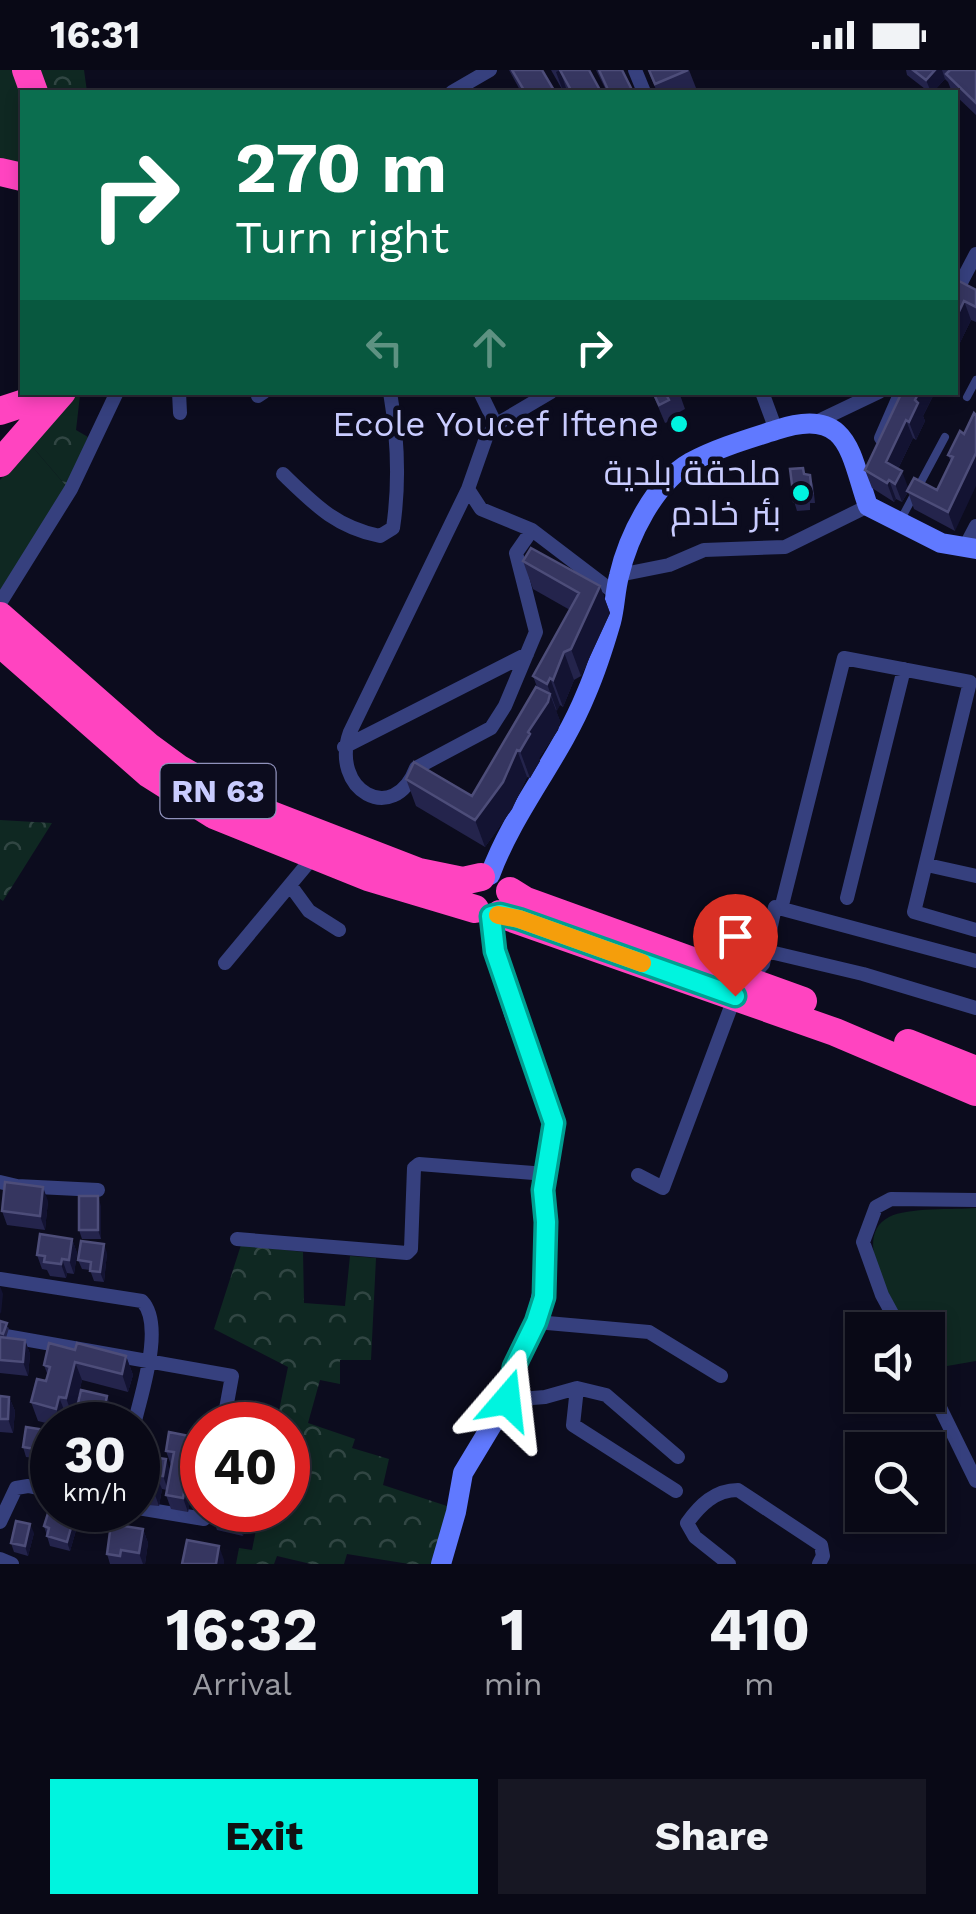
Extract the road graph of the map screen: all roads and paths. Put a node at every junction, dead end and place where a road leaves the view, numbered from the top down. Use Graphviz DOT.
graph roads {
  1 [pos="490,70"];
  2 [pos="455,90"];
  3 [pos="976,254"];
  4 [pos="958,289"];
  5 [pos="976,292"];
  6 [pos="976,380"];
  7 [pos="51,395"];
  8 [pos="57,395"];
  9 [pos="116,395"];
  10 [pos="178,395"];
  11 [pos="390,395"];
  12 [pos="482,395"];
  13 [pos="547,395"];
  14 [pos="763,395"];
  15 [pos="873,395"];
  16 [pos="901,395"];
  17 [pos="967,397"];
  18 [pos="0,411"];
  19 [pos="180,413"];
  20 [pos="496,424"];
  21 [pos="810,424"];
  22 [pos="776,430"];
  23 [pos="945,437"];
  24 [pos="0,463"];
  25 [pos="284,474"];
  26 [pos="860,484"];
  27 [pos="468,489"];
  28 [pos="868,506"];
  29 [pos="899,522"];
  30 [pos="976,526"];
  31 [pos="532,530"];
  32 [pos="970,548"];
  33 [pos="618,585"];
  34 [pos="0,604"];
  35 [pos="0,616"];
  36 [pos="0,642"];
  37 [pos="527,654"];
  38 [pos="904,670"];
  39 [pos="344,747"];
  40 [pos="314,856"];
  41 [pos="928,865"];
  42 [pos="976,876"];
  43 [pos="290,884"];
  44 [pos="491,897"];
  45 [pos="847,898"];
  46 [pos="781,909"];
  47 [pos="340,930"];
  48 [pos="976,930"];
  49 [pos="766,952"];
  50 [pos="976,961"];
  51 [pos="225,962"];
  52 [pos="742,988"];
  53 [pos="976,1008"];
  54 [pos="976,1070"];
  55 [pos="976,1092"];
  56 [pos="546,1174"];
  57 [pos="638,1176"];
  58 [pos="0,1182"];
  59 [pos="98,1190"];
  60 [pos="976,1200"];
  61 [pos="236,1239"];
  62 [pos="0,1279"];
  63 [pos="891,1312"];
  64 [pos="536,1322"];
  65 [pos="0,1336"];
  66 [pos="148,1360"];
  67 [pos="721,1376"];
  68 [pos="577,1388"];
  69 [pos="507,1400"];
  70 [pos="139,1402"];
  71 [pos="227,1402"];
  72 [pos="942,1412"];
  73 [pos="678,1456"];
  74 [pos="976,1481"];
  75 [pos="30,1486"];
  76 [pos="676,1491"];
  77 [pos="0,1522"];
  78 [pos="0,1559"];
  79 [pos="12,1564"];
  80 [pos="441,1564"];
  81 [pos="729,1564"];
  82 [pos="819,1564"];
  1 -- 2 [label="street"];
  3 -- 4 [label="street"];
  4 -- 5 [label="street"];
  6 -- 17 [label="lane"];
  7 -- 18 [label="highway"];
  8 -- 24 [label="highway"];
  9 -- 34 [label="street"];
  10 -- 19 [label="street"];
  11 -- 25 [label="street"];
  12 -- 20 [label="street"];
  13 -- 20 [label="street"];
  14 -- 22 [label="street"];
  15 -- 21 [label="street"];
  16 -- 26 [label="street"];
  20 -- 27 [label="street"];
  21 -- 22 [label="street"];
  21 -- 26 [label="street"];
  22 -- 33 [label="street"];
  23 -- 29 [label="lane"];
  26 -- 28 [label="street"];
  27 -- 31 [label="street"];
  27 -- 39 [label="street"];
  28 -- 29 [label="street"];
  28 -- 33 [label="street"];
  29 -- 32 [label="street"];
  30 -- 32 [label="street"];
  31 -- 33 [label="street"];
  31 -- 37 [label="street"];
  33 -- 44 [label="street"];
  35 -- 44 [label="highway, RN 63"];
  36 -- 40 [label="highway, RN 63"];
  37 -- 39 [label="street"];
  37 -- 39 [label="street"];
  38 -- 41 [label="street"];
  38 -- 45 [label="street"];
  38 -- 46 [label="street"];
  40 -- 43 [label="street"];
  40 -- 44 [label="highway, RN 63"];
  41 -- 42 [label="street"];
  41 -- 48 [label="street"];
  43 -- 47 [label="street"];
  43 -- 51 [label="street"];
  44 -- 52 [label="highway, RN 63"];
  44 -- 56 [label="street"];
  46 -- 49 [label="street"];
  46 -- 50 [label="street"];
  49 -- 52 [label="street"];
  49 -- 53 [label="street"];
  52 -- 54 [label="highway, RN 63"];
  52 -- 55 [label="highway, RN 63"];
  52 -- 57 [label="street"];
  56 -- 61 [label="street"];
  56 -- 64 [label="street"];
  58 -- 59 [label="street"];
  60 -- 63 [label="street"];
  62 -- 66 [label="street"];
  64 -- 67 [label="street"];
  64 -- 69 [label="street"];
  65 -- 66 [label="street"];
  66 -- 70 [label="street"];
  66 -- 71 [label="street"];
  68 -- 69 [label="street"];
  68 -- 73 [label="street"];
  68 -- 76 [label="street"];
  69 -- 80 [label="street"];
  72 -- 74 [label="street"];
  75 -- 77 [label="street"];
  78 -- 79 [label="street"];
  81 -- 82 [label="street"];
}
